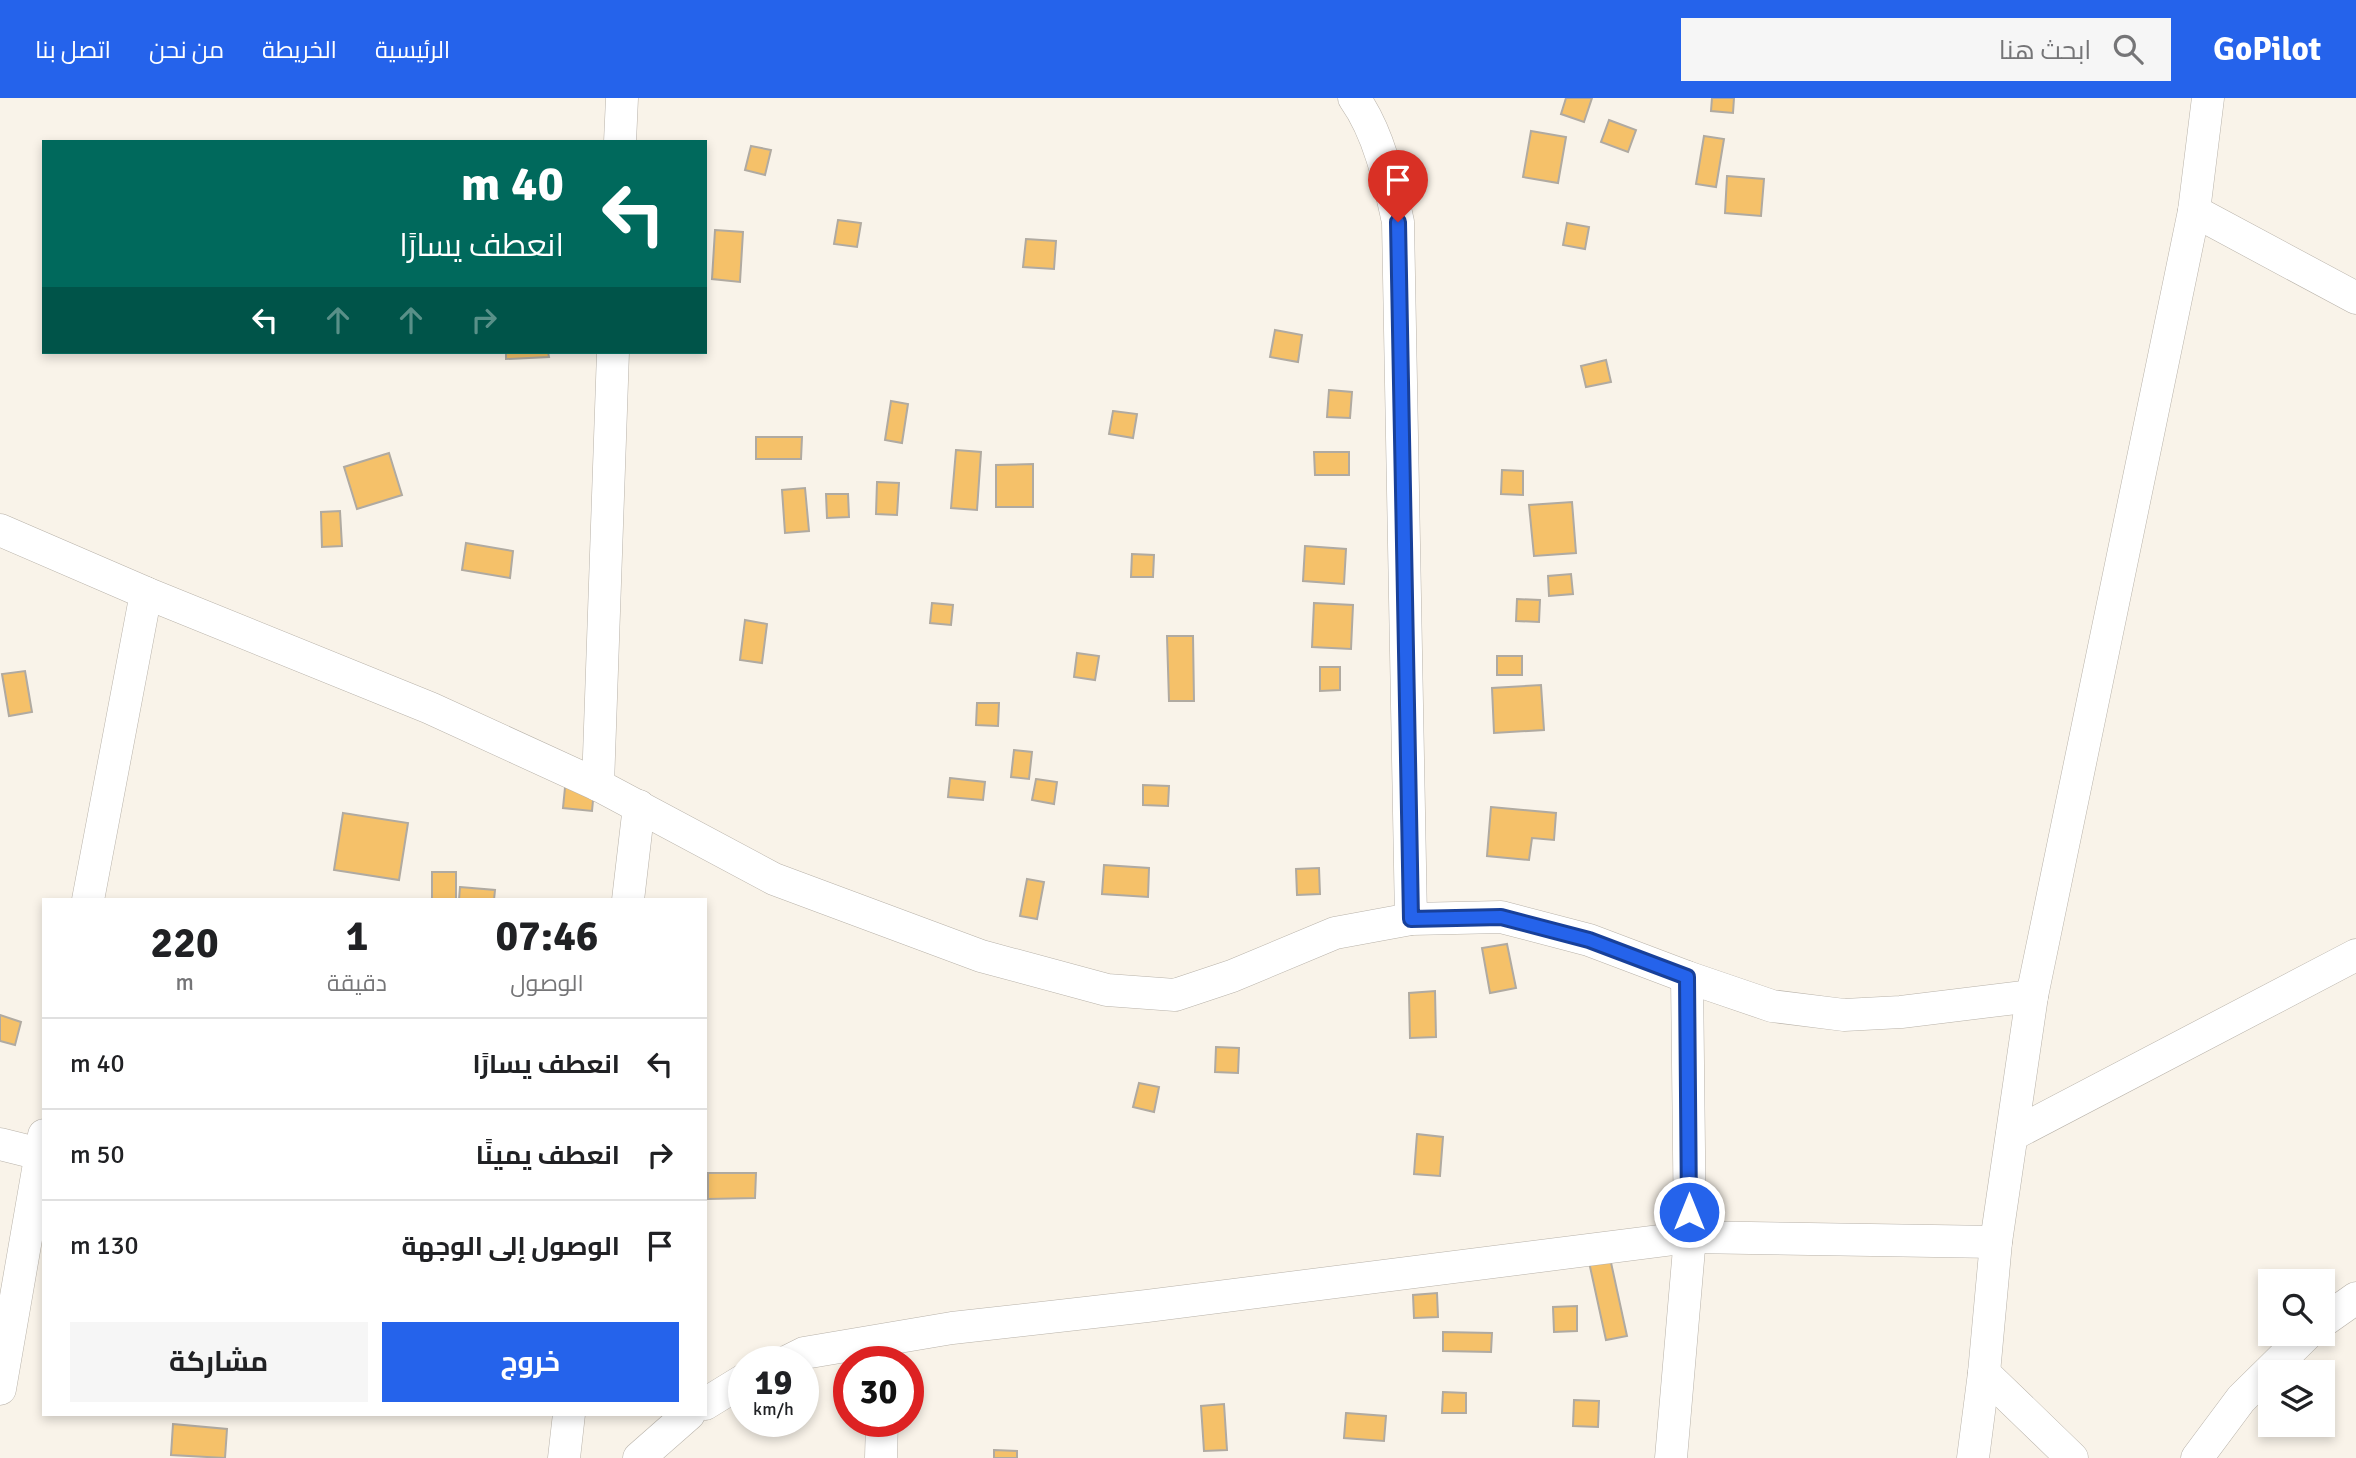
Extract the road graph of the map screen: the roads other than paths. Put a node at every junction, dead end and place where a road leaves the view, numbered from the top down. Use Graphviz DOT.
graph roads {
  1 [pos="622,98"];
  2 [pos="1354,98"];
  3 [pos="2208,98"];
  4 [pos="620,140"];
  5 [pos="2194,211"];
  6 [pos="2356,298"];
  7 [pos="613,354"];
  8 [pos="0,530"];
  9 [pos="146,593"];
  10 [pos="598,785"];
  11 [pos="639,806"];
  12 [pos="88,898"];
  13 [pos="628,898"];
  14 [pos="1411,919"];
  15 [pos="2356,955"];
  16 [pos="1687,977"];
  17 [pos="2032,996"];
  18 [pos="2012,1135"];
  19 [pos="0,1144"];
  20 [pos="42,1145"];
  21 [pos="1689,1237"];
  22 [pos="1996,1242"];
  23 [pos="2356,1298"];
  24 [pos="2335,1313"];
  25 [pos="897,1346"];
  26 [pos="2295,1346"];
  27 [pos="1984,1373"];
  28 [pos="0,1389"];
  29 [pos="728,1390"];
  30 [pos="707,1403"];
  31 [pos="569,1416"];
  32 [pos="687,1416"];
  33 [pos="882,1437"];
  34 [pos="564,1458"];
  35 [pos="639,1458"];
  36 [pos="881,1458"];
  37 [pos="1671,1458"];
  38 [pos="1973,1458"];
  39 [pos="2072,1458"];
  40 [pos="2197,1458"];
  1 -- 4 [label="street"];
  2 -- 14 [label="street"];
  3 -- 5 [label="street"];
  5 -- 6 [label="street"];
  5 -- 17 [label="street"];
  7 -- 10 [label="street"];
  8 -- 9 [label="street"];
  9 -- 10 [label="street"];
  9 -- 12 [label="street"];
  10 -- 11 [label="street"];
  11 -- 13 [label="street"];
  11 -- 14 [label="street"];
  14 -- 16 [label="street"];
  15 -- 18 [label="street"];
  16 -- 17 [label="street"];
  16 -- 21 [label="street"];
  17 -- 18 [label="street"];
  18 -- 22 [label="street"];
  19 -- 20 [label="street"];
  20 -- 28 [label="street"];
  21 -- 22 [label="street"];
  21 -- 25 [label="street"];
  21 -- 37 [label="street"];
  22 -- 27 [label="street"];
  23 -- 24 [label="street"];
  26 -- 40 [label="street"];
  27 -- 38 [label="street"];
  27 -- 39 [label="street"];
  29 -- 30 [label="street"];
  31 -- 34 [label="street"];
  32 -- 35 [label="street"];
  33 -- 36 [label="street"];
}
